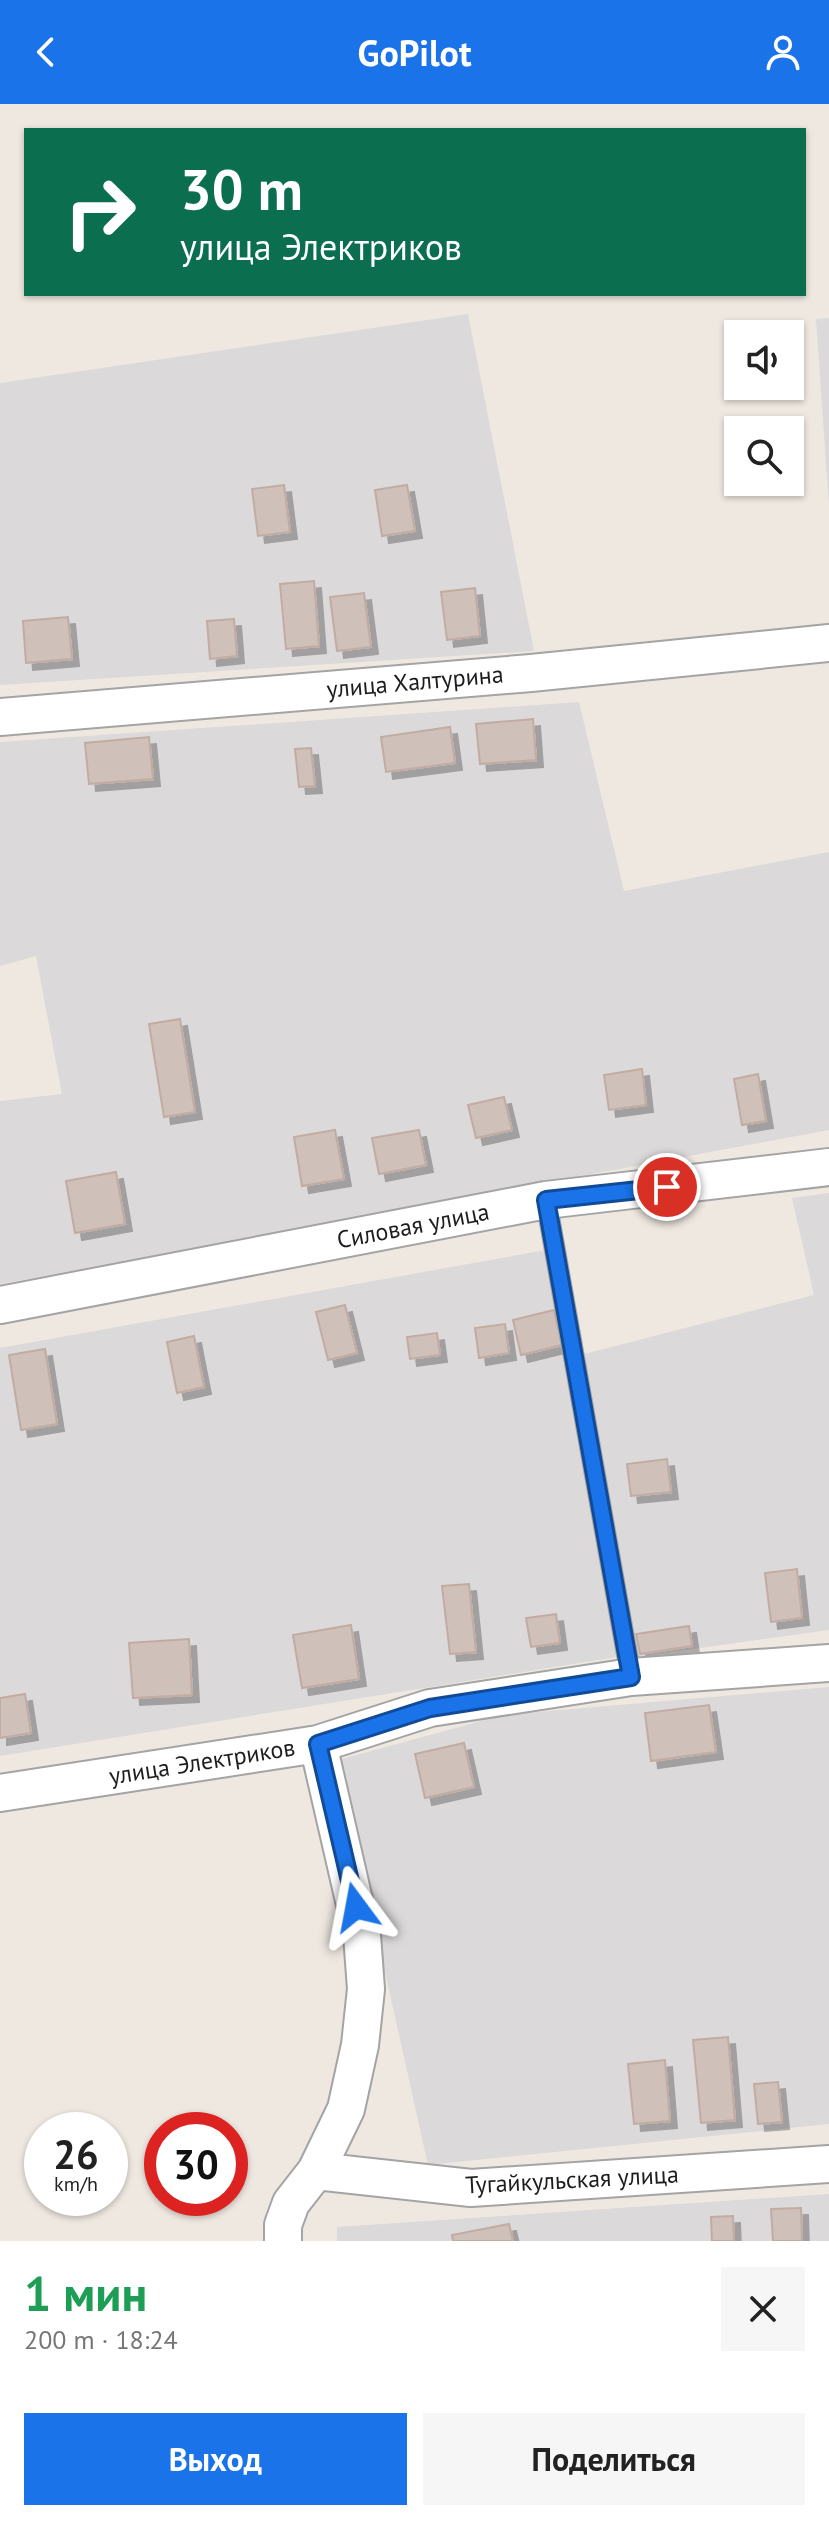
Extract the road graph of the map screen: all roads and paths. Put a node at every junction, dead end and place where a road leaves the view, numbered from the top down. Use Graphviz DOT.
graph roads {
  1 [pos="829,643"];
  2 [pos="0,717"];
  3 [pos="829,1167"];
  4 [pos="546,1200"];
  5 [pos="0,1305"];
  6 [pos="829,1663"];
  7 [pos="631,1677"];
  8 [pos="318,1744"];
  9 [pos="0,1793"];
  10 [pos="829,2164"];
  11 [pos="316,2171"];
  12 [pos="283,2241"];
  1 -- 2 [label="street, улица Халтурина"];
  3 -- 4 [label="street, Силовая улица"];
  4 -- 5 [label="street, Силовая улица"];
  4 -- 7 [label="lane"];
  6 -- 7 [label="street, улица Электриков"];
  7 -- 8 [label="street, улица Электриков"];
  8 -- 9 [label="street, улица Электриков"];
  8 -- 11 [label="street"];
  10 -- 11 [label="street, Тугайкульская улица"];
  11 -- 12 [label="street"];
}
